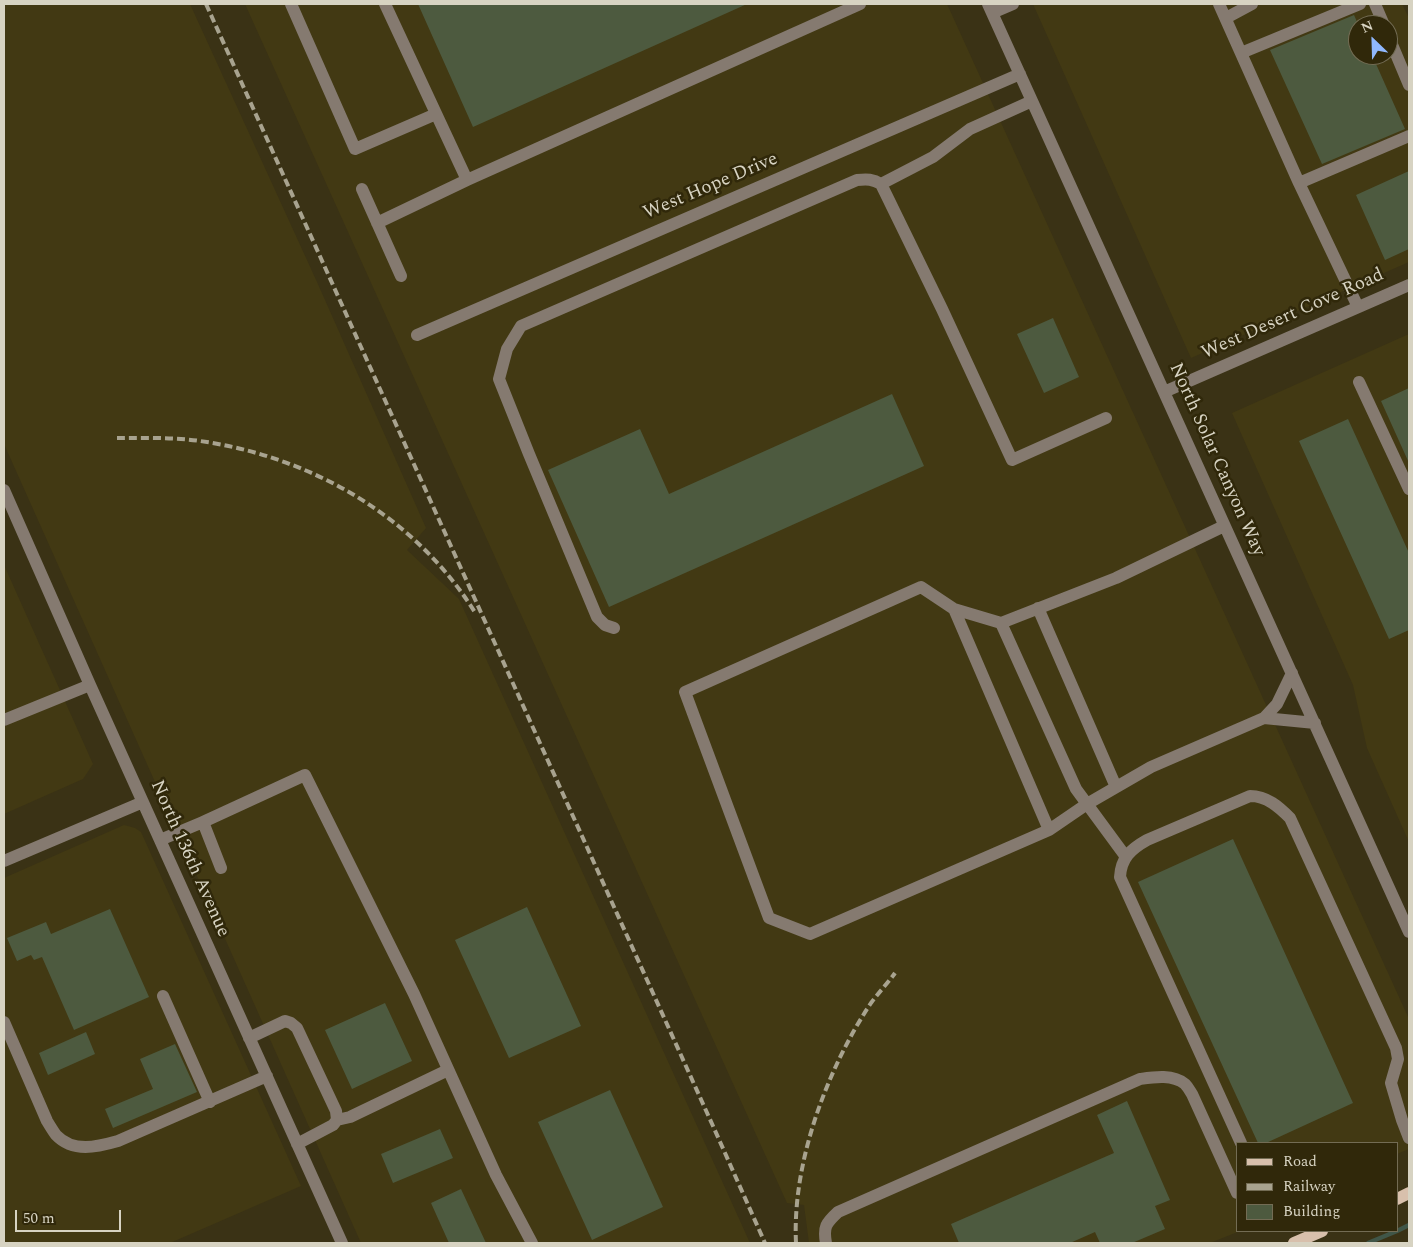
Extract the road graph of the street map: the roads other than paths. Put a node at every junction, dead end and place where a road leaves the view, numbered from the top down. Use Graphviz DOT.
graph roads {
  1 [pos="291,4"];
  2 [pos="384,4"];
  3 [pos="860,4"];
  4 [pos="1013,4"];
  5 [pos="1219,4"];
  6 [pos="1252,4"];
  7 [pos="1360,4"];
  8 [pos="990,8"];
  9 [pos="1226,18"];
  10 [pos="1242,53"];
  11 [pos="1398,59"];
  12 [pos="1020,74"];
  13 [pos="1409,85"];
  14 [pos="1032,101"];
  15 [pos="436,114"];
  16 [pos="1409,136"];
  17 [pos="468,180"];
  18 [pos="1299,183"];
  19 [pos="881,184"];
  20 [pos="362,189"];
  21 [pos="377,223"];
  22 [pos="401,276"];
  23 [pos="1409,285"];
  24 [pos="1358,308"];
  25 [pos="417,335"];
  26 [pos="1359,382"];
  27 [pos="1164,392"];
  28 [pos="1106,418"];
  29 [pos="1408,483"];
  30 [pos="4,490"];
  31 [pos="1224,526"];
  32 [pos="1038,608"];
  33 [pos="954,610"];
  34 [pos="1001,623"];
  35 [pos="614,628"];
  36 [pos="1292,673"];
  37 [pos="90,685"];
  38 [pos="1264,718"];
  39 [pos="4,720"];
  40 [pos="1315,723"];
  41 [pos="1116,787"];
  42 [pos="142,802"];
  43 [pos="1087,804"];
  44 [pos="203,822"];
  45 [pos="1049,830"];
  46 [pos="160,840"];
  47 [pos="1126,857"];
  48 [pos="4,861"];
  49 [pos="222,868"];
  50 [pos="1409,932"];
  51 [pos="163,996"];
  52 [pos="4,1022"];
  53 [pos="249,1038"];
  54 [pos="448,1070"];
  55 [pos="267,1076"];
  56 [pos="210,1102"];
  57 [pos="336,1120"];
  58 [pos="1409,1138"];
  59 [pos="1241,1142"];
  60 [pos="298,1144"];
  61 [pos="1236,1191"];
  62 [pos="1320,1232"];
  63 [pos="342,1243"];
  64 [pos="532,1243"];
  65 [pos="826,1243"];
  66 [pos="1294,1243"];
  1 -- 15 [label="street"];
  2 -- 15 [label="street"];
  3 -- 17 [label="street"];
  4 -- 8 [label="street"];
  5 -- 9 [label="street"];
  6 -- 9 [label="street"];
  7 -- 10 [label="street"];
  8 -- 12 [label="street, North Solar Canyon Way"];
  9 -- 10 [label="street"];
  10 -- 18 [label="street"];
  11 -- 13 [label="street"];
  12 -- 14 [label="street, North Solar Canyon Way"];
  12 -- 25 [label="street, West Hope Drive"];
  14 -- 19 [label="street"];
  14 -- 27 [label="street, North Solar Canyon Way"];
  15 -- 17 [label="street"];
  16 -- 18 [label="street"];
  17 -- 21 [label="street"];
  18 -- 24 [label="street"];
  19 -- 28 [label="street"];
  19 -- 35 [label="street"];
  20 -- 21 [label="street"];
  21 -- 22 [label="street"];
  23 -- 24 [label="street, West Desert Cove Road"];
  24 -- 27 [label="street, West Desert Cove Road"];
  26 -- 29 [label="street"];
  27 -- 31 [label="street, North Solar Canyon Way"];
  30 -- 37 [label="street, North 136th Avenue"];
  31 -- 32 [label="street"];
  31 -- 36 [label="street, North Solar Canyon Way"];
  32 -- 34 [label="street"];
  32 -- 41 [label="street"];
  33 -- 34 [label="street"];
  33 -- 45 [label="street"];
  33 -- 45 [label="street"];
  34 -- 43 [label="street"];
  36 -- 38 [label="street"];
  36 -- 40 [label="street, North Solar Canyon Way"];
  37 -- 39 [label="street"];
  37 -- 42 [label="street, North 136th Avenue"];
  38 -- 40 [label="street"];
  38 -- 41 [label="street"];
  40 -- 50 [label="street, North Solar Canyon Way"];
  41 -- 43 [label="street"];
  42 -- 46 [label="street, North 136th Avenue"];
  42 -- 48 [label="street"];
  43 -- 45 [label="street"];
  43 -- 47 [label="street"];
  44 -- 46 [label="street"];
  44 -- 49 [label="street"];
  44 -- 54 [label="street"];
  46 -- 53 [label="street, North 136th Avenue"];
  47 -- 58 [label="street"];
  47 -- 59 [label="street"];
  51 -- 56 [label="street"];
  52 -- 56 [label="street"];
  53 -- 55 [label="street, North 136th Avenue"];
  53 -- 57 [label="street"];
  54 -- 57 [label="street"];
  54 -- 64 [label="street"];
  55 -- 56 [label="street"];
  55 -- 60 [label="street, North 136th Avenue"];
  57 -- 60 [label="street"];
  60 -- 63 [label="street, North 136th Avenue"];
  61 -- 65 [label="street"];
  62 -- 66 [label="main road"];
}
